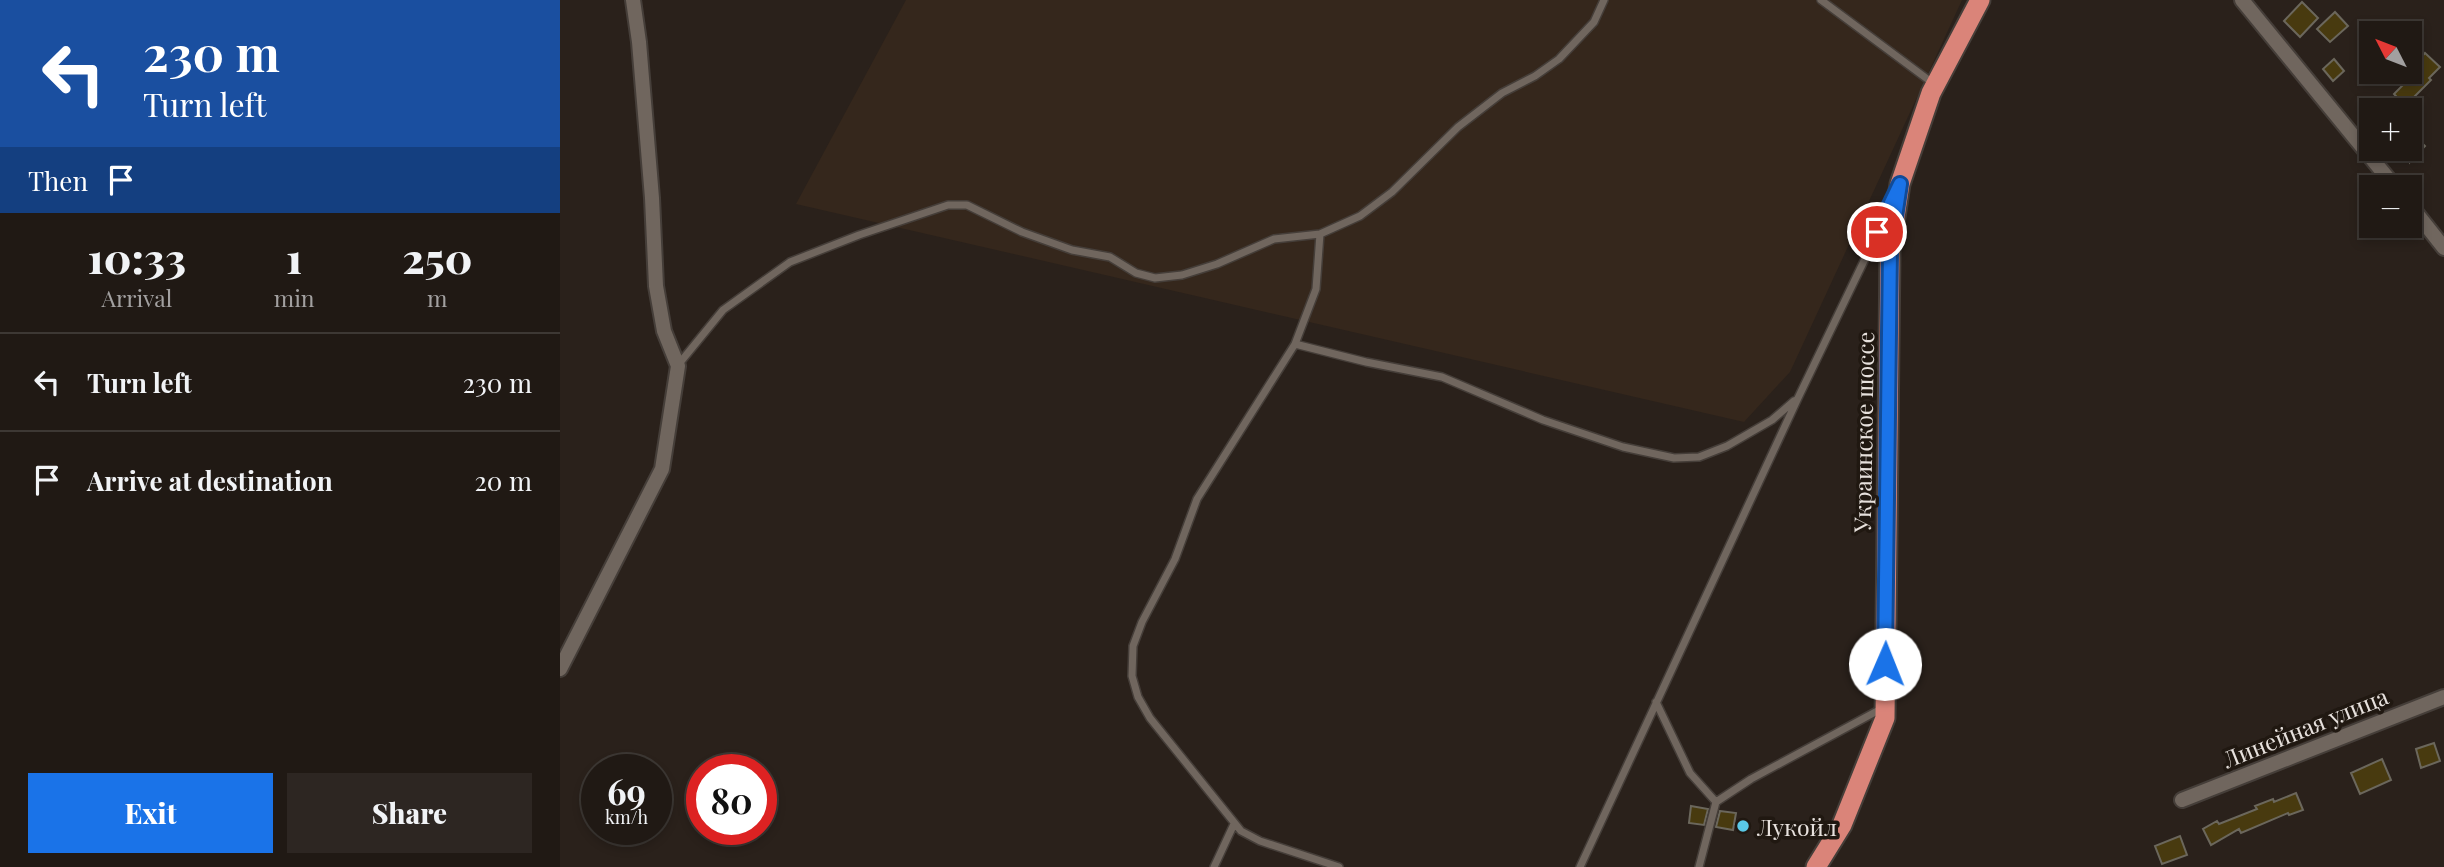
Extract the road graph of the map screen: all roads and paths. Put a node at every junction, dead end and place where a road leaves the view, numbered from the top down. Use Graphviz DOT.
graph roads {
  1 [pos="633,0"];
  2 [pos="1604,0"];
  3 [pos="1821,0"];
  4 [pos="1980,0"];
  5 [pos="2242,0"];
  6 [pos="1935,85"];
  7 [pos="2385,175"];
  8 [pos="1900,184"];
  9 [pos="2422,220"];
  10 [pos="1320,233"];
  11 [pos="2444,248"];
  12 [pos="1295,344"];
  13 [pos="678,366"];
  14 [pos="1798,398"];
  15 [pos="560,669"];
  16 [pos="2444,697"];
  17 [pos="1656,702"];
  18 [pos="1885,707"];
  19 [pos="2182,800"];
  20 [pos="1716,802"];
  21 [pos="1234,824"];
  22 [pos="1214,867"];
  23 [pos="1339,867"];
  24 [pos="1580,867"];
  25 [pos="1699,867"];
  26 [pos="1816,867"];
  1 -- 13 [label="street"];
  2 -- 10 [label="lane"];
  3 -- 6 [label="lane"];
  4 -- 6 [label="highway, Украинское шоссе"];
  5 -- 7 [label="street"];
  6 -- 8 [label="highway, Украинское шоссе"];
  8 -- 14 [label="lane"];
  8 -- 18 [label="highway, Украинское шоссе"];
  9 -- 11 [label="street"];
  10 -- 12 [label="lane"];
  10 -- 13 [label="lane"];
  12 -- 14 [label="lane"];
  12 -- 21 [label="lane"];
  13 -- 15 [label="street"];
  14 -- 17 [label="lane"];
  16 -- 19 [label="street, Линейная улица"];
  17 -- 20 [label="lane"];
  17 -- 24 [label="lane"];
  18 -- 20 [label="lane"];
  18 -- 26 [label="highway, Украинское шоссе"];
  20 -- 25 [label="lane"];
  21 -- 22 [label="lane"];
  21 -- 23 [label="lane"];
}
